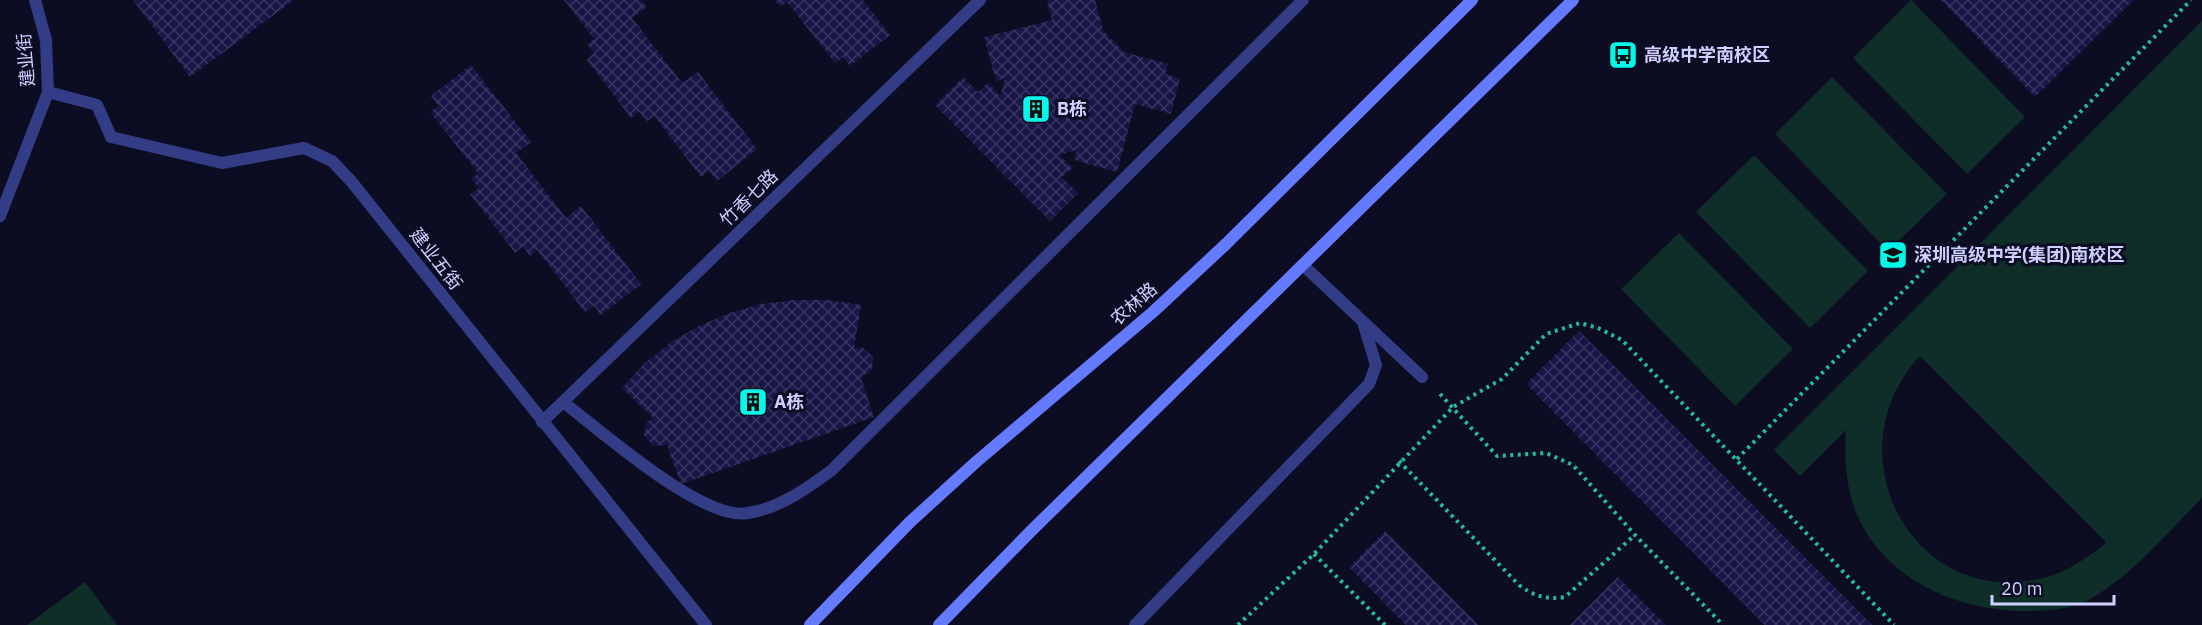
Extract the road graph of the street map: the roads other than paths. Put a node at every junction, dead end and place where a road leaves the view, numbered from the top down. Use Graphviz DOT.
graph roads {
  1 [pos="35,0"];
  2 [pos="980,0"];
  3 [pos="1303,0"];
  4 [pos="1472,0"];
  5 [pos="1573,0"];
  6 [pos="48,92"];
  7 [pos="0,216"];
  8 [pos="1304,266"];
  9 [pos="1364,322"];
  10 [pos="1422,377"];
  11 [pos="563,402"];
  12 [pos="542,422"];
  13 [pos="706,625"];
  14 [pos="810,625"];
  15 [pos="939,625"];
  16 [pos="1135,625"];
  1 -- 6 [label="street, 建业街"];
  2 -- 11 [label="street, 竹香七路"];
  3 -- 11 [label="street"];
  4 -- 14 [label="main road, 农林路"];
  5 -- 8 [label="main road"];
  6 -- 7 [label="street, 建业街"];
  6 -- 12 [label="street, 建业五街"];
  8 -- 9 [label="street"];
  8 -- 15 [label="main road"];
  9 -- 10 [label="street"];
  9 -- 16 [label="street"];
  11 -- 12 [label="street, 竹香七路"];
  12 -- 13 [label="street, 建业五街"];
}
